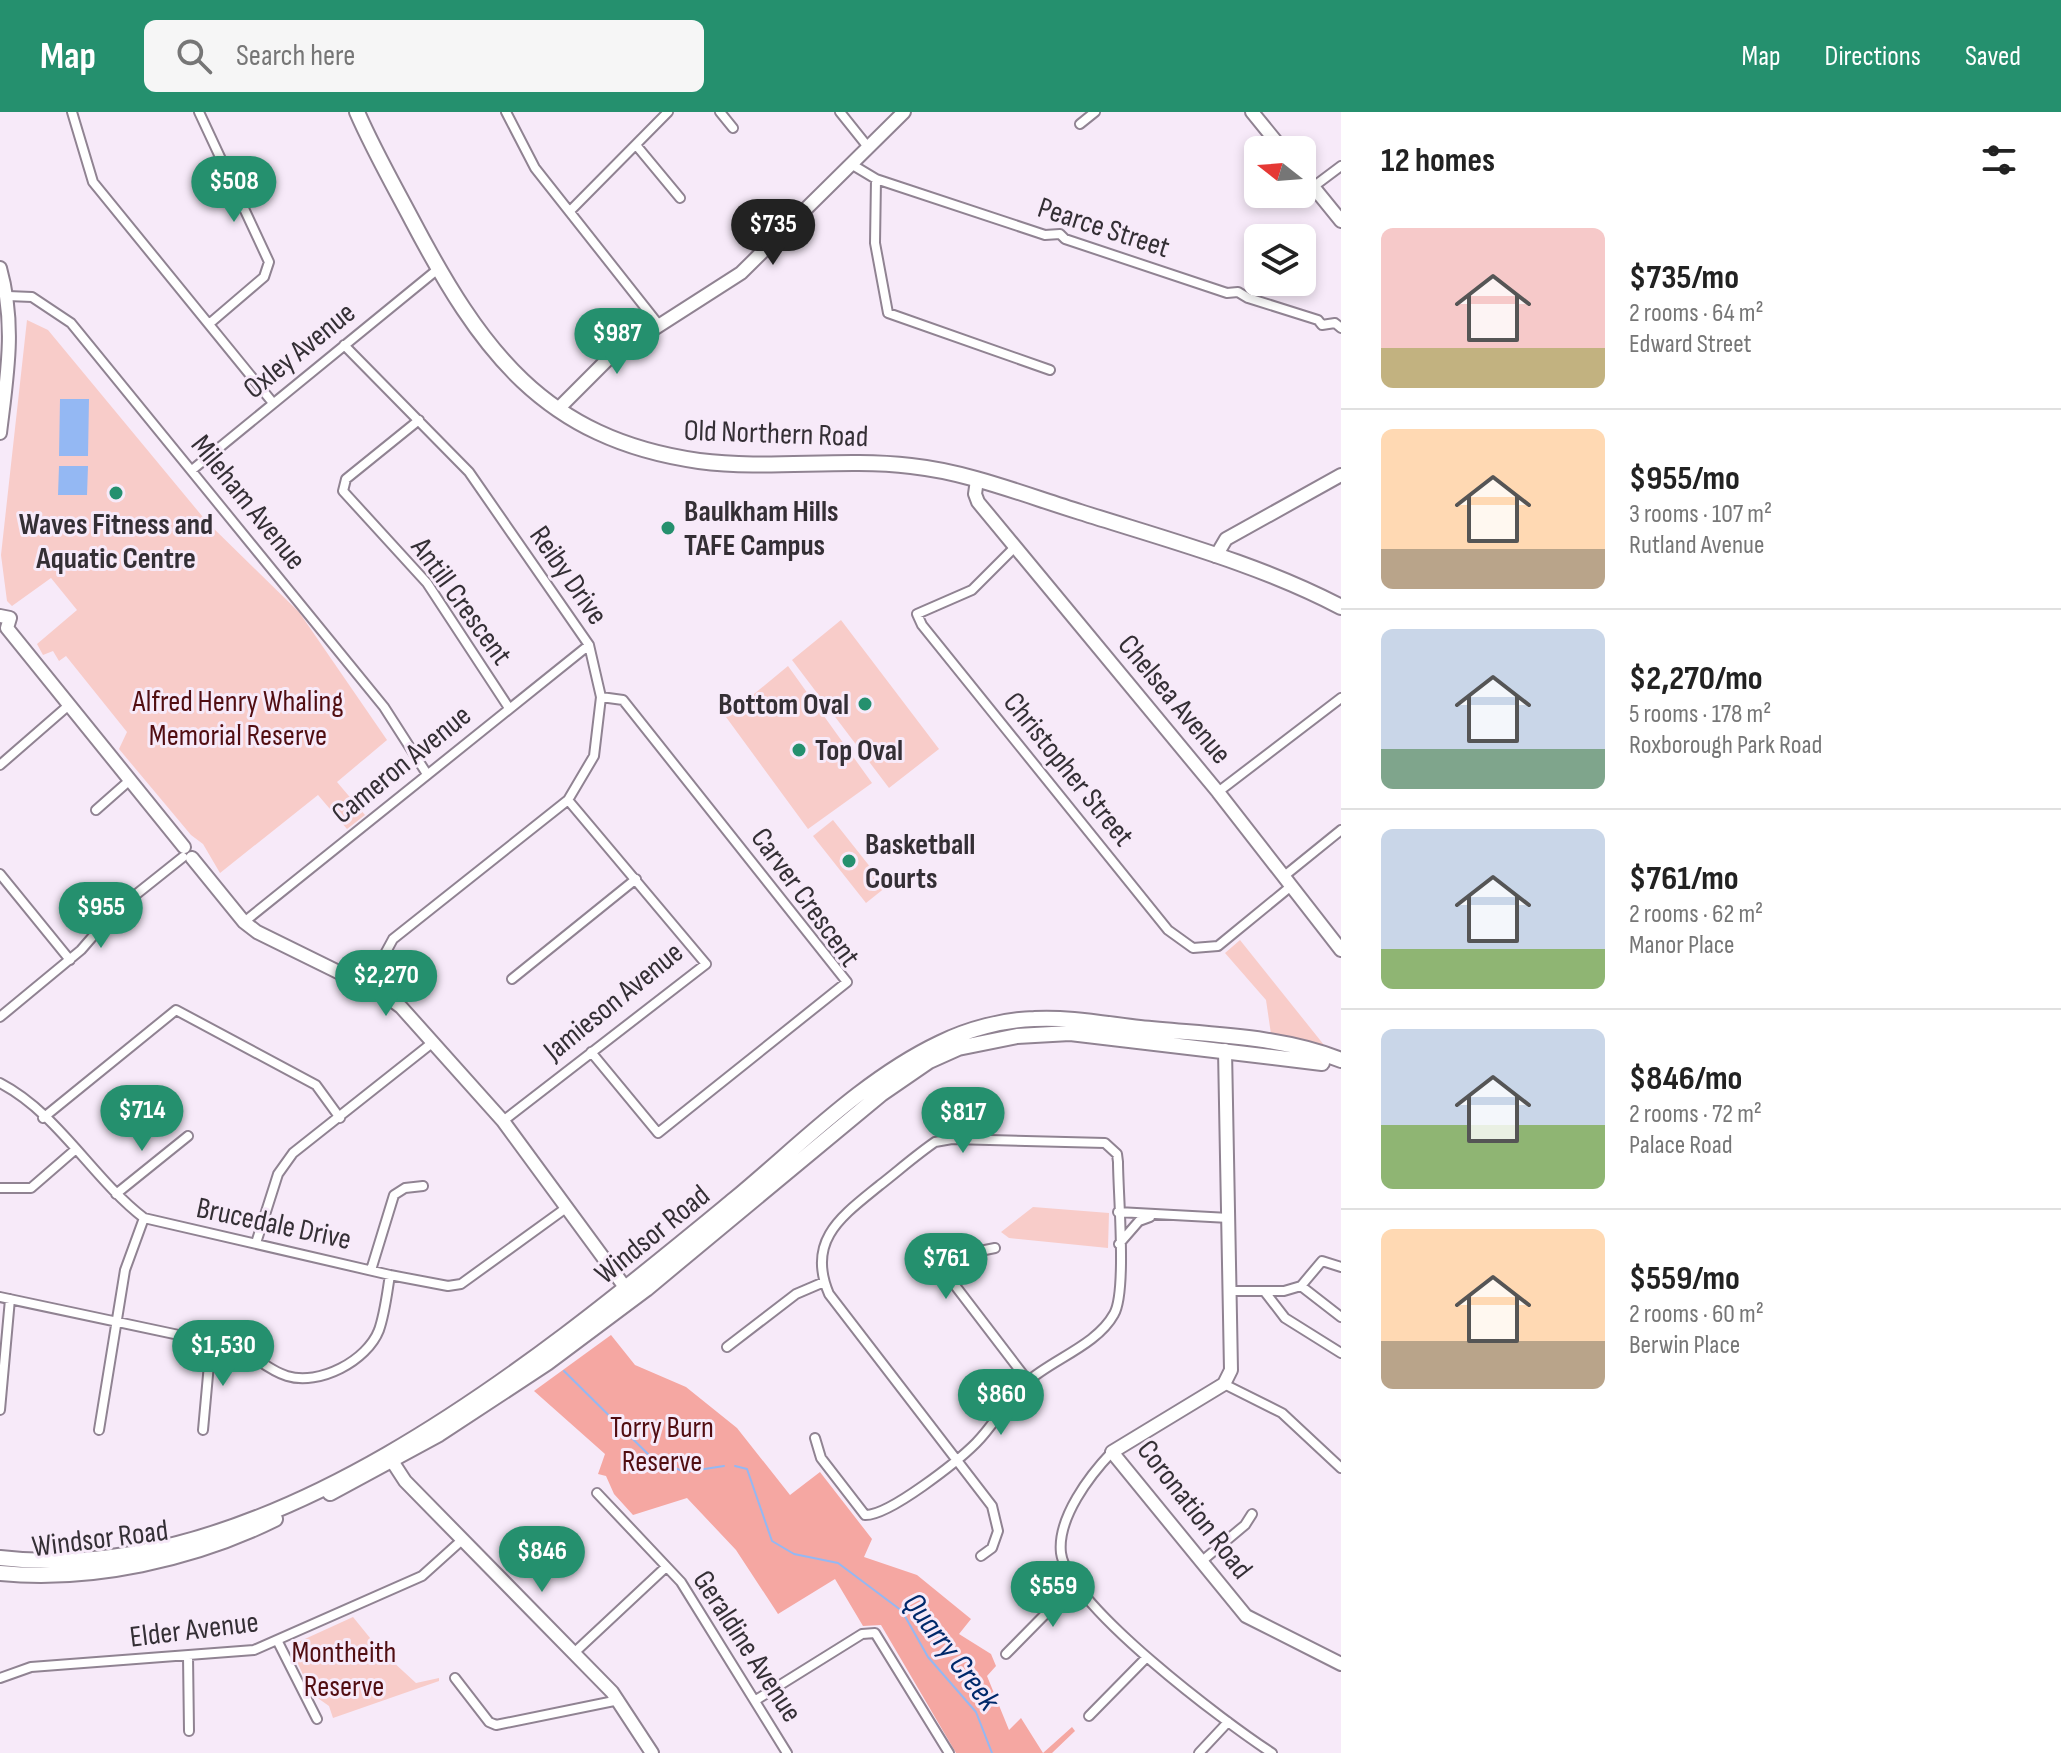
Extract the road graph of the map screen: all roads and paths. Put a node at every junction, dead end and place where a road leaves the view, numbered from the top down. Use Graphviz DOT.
graph roads {
  1 [pos="72,112"];
  2 [pos="199,112"];
  3 [pos="357,112"];
  4 [pos="506,112"];
  5 [pos="668,112"];
  6 [pos="720,112"];
  7 [pos="840,112"];
  8 [pos="904,112"];
  9 [pos="1095,112"];
  10 [pos="1252,112"];
  11 [pos="1080,124"];
  12 [pos="733,128"];
  13 [pos="1272,136"];
  14 [pos="636,145"];
  15 [pos="868,147"];
  16 [pos="851,164"];
  17 [pos="1341,166"];
  18 [pos="876,179"];
  19 [pos="1316,185"];
  20 [pos="1316,191"];
  21 [pos="680,198"];
  22 [pos="570,211"];
  23 [pos="1341,221"];
  24 [pos="0,268"];
  25 [pos="438,269"];
  26 [pos="8,296"];
  27 [pos="209,324"];
  28 [pos="659,325"];
  29 [pos="1341,328"];
  30 [pos="344,345"];
  31 [pos="1050,370"];
  32 [pos="2,399"];
  33 [pos="273,403"];
  34 [pos="558,409"];
  35 [pos="419,420"];
  36 [pos="0,433"];
  37 [pos="192,470"];
  38 [pos="1341,475"];
  39 [pos="977,480"];
  40 [pos="330,490"];
  41 [pos="343,490"];
  42 [pos="1015,547"];
  43 [pos="1216,556"];
  44 [pos="1341,607"];
  45 [pos="0,616"];
  46 [pos="4,628"];
  47 [pos="589,645"];
  48 [pos="601,697"];
  49 [pos="1341,698"];
  50 [pos="69,705"];
  51 [pos="509,708"];
  52 [pos="0,765"];
  53 [pos="427,774"];
  54 [pos="130,780"];
  55 [pos="1218,792"];
  56 [pos="568,800"];
  57 [pos="96,810"];
  58 [pos="1341,830"];
  59 [pos="186,854"];
  60 [pos="0,874"];
  61 [pos="636,879"];
  62 [pos="1286,882"];
  63 [pos="244,922"];
  64 [pos="1341,950"];
  65 [pos="70,960"];
  66 [pos="512,979"];
  67 [pos="367,987"];
  68 [pos="0,1017"];
  69 [pos="432,1043"];
  70 [pos="1226,1044"];
  71 [pos="591,1052"];
  72 [pos="1341,1060"];
  73 [pos="1341,1069"];
  74 [pos="0,1083"];
  75 [pos="43,1118"];
  76 [pos="340,1118"];
  77 [pos="503,1121"];
  78 [pos="188,1136"];
  79 [pos="76,1149"];
  80 [pos="423,1186"];
  81 [pos="0,1188"];
  82 [pos="116,1194"];
  83 [pos="566,1208"];
  84 [pos="1118,1212"];
  85 [pos="1154,1215"];
  86 [pos="144,1218"];
  87 [pos="1229,1218"];
  88 [pos="256,1243"];
  89 [pos="1119,1244"];
  90 [pos="995,1248"];
  91 [pos="1341,1267"];
  92 [pos="371,1270"];
  93 [pos="390,1275"];
  94 [pos="824,1282"];
  95 [pos="1301,1286"];
  96 [pos="1230,1291"];
  97 [pos="1265,1292"];
  98 [pos="630,1293"];
  99 [pos="0,1297"];
  100 [pos="10,1299"];
  101 [pos="1341,1317"];
  102 [pos="114,1321"];
  103 [pos="211,1342"];
  104 [pos="727,1347"];
  105 [pos="1341,1353"];
  106 [pos="1028,1381"];
  107 [pos="1224,1384"];
  108 [pos="0,1410"];
  109 [pos="99,1430"];
  110 [pos="203,1430"];
  111 [pos="815,1438"];
  112 [pos="1112,1452"];
  113 [pos="955,1460"];
  114 [pos="392,1461"];
  115 [pos="1341,1468"];
  116 [pos="597,1493"];
  117 [pos="1252,1514"];
  118 [pos="462,1540"];
  119 [pos="981,1556"];
  120 [pos="0,1558"];
  121 [pos="1202,1561"];
  122 [pos="666,1567"];
  123 [pos="0,1573"];
  124 [pos="1077,1582"];
  125 [pos="278,1642"];
  126 [pos="575,1652"];
  127 [pos="1006,1654"];
  128 [pos="188,1656"];
  129 [pos="1147,1657"];
  130 [pos="1341,1664"];
  131 [pos="0,1678"];
  132 [pos="455,1678"];
  133 [pos="619,1700"];
  134 [pos="756,1700"];
  135 [pos="1089,1716"];
  136 [pos="317,1719"];
  137 [pos="1228,1722"];
  138 [pos="189,1731"];
  139 [pos="652,1753"];
  140 [pos="787,1753"];
  141 [pos="949,1753"];
  142 [pos="1199,1753"];
  143 [pos="1272,1753"];
  1 -- 27 [label="street"];
  2 -- 27 [label="street"];
  3 -- 25 [label="main road, Old Northern Road"];
  4 -- 22 [label="street"];
  5 -- 14 [label="street"];
  6 -- 12 [label="street"];
  7 -- 15 [label="street"];
  8 -- 15 [label="street"];
  9 -- 11 [label="street"];
  10 -- 13 [label="street"];
  14 -- 21 [label="street"];
  14 -- 22 [label="street"];
  15 -- 16 [label="street"];
  16 -- 18 [label="street, Pearce Street"];
  16 -- 28 [label="street"];
  17 -- 19 [label="street"];
  18 -- 29 [label="street, Pearce Street"];
  18 -- 31 [label="street"];
  20 -- 23 [label="street"];
  22 -- 28 [label="street"];
  24 -- 26 [label="street"];
  25 -- 30 [label="street, Oxley Avenue"];
  25 -- 34 [label="main road, Old Northern Road"];
  26 -- 32 [label="street"];
  26 -- 37 [label="street, Mileham Avenue"];
  27 -- 33 [label="street"];
  28 -- 34 [label="street"];
  30 -- 33 [label="street, Oxley Avenue"];
  30 -- 35 [label="street, Reiby Drive"];
  32 -- 36 [label="street"];
  33 -- 37 [label="street, Oxley Avenue"];
  34 -- 39 [label="main road, Old Northern Road"];
  35 -- 41 [label="street"];
  35 -- 47 [label="street, Reiby Drive"];
  37 -- 53 [label="street, Mileham Avenue"];
  38 -- 43 [label="street"];
  39 -- 42 [label="street, Chelsea Avenue"];
  39 -- 43 [label="main road, Old Northern Road"];
  40 -- 41 [label="street"];
  41 -- 51 [label="street, Antill Crescent"];
  42 -- 55 [label="street, Chelsea Avenue"];
  42 -- 62 [label="street, Christopher Street"];
  43 -- 44 [label="main road, Old Northern Road"];
  45 -- 46 [label="street"];
  46 -- 50 [label="street"];
  47 -- 48 [label="street, Reiby Drive"];
  47 -- 51 [label="street, Cameron Avenue"];
  48 -- 56 [label="street, Reiby Drive"];
  48 -- 71 [label="street, Carver Crescent"];
  49 -- 55 [label="street"];
  50 -- 52 [label="street"];
  50 -- 54 [label="street"];
  51 -- 53 [label="street, Cameron Avenue"];
  53 -- 63 [label="street, Cameron Avenue"];
  54 -- 57 [label="street"];
  54 -- 59 [label="street"];
  55 -- 62 [label="street, Chelsea Avenue"];
  56 -- 61 [label="street, Jamieson Avenue"];
  56 -- 67 [label="street, Reiby Drive"];
  58 -- 62 [label="street"];
  59 -- 63 [label="street"];
  59 -- 65 [label="street"];
  60 -- 65 [label="street"];
  61 -- 66 [label="street"];
  61 -- 71 [label="street, Jamieson Avenue"];
  62 -- 64 [label="street, Chelsea Avenue"];
  63 -- 67 [label="street"];
  65 -- 68 [label="street"];
  67 -- 69 [label="street"];
  69 -- 76 [label="street"];
  69 -- 77 [label="street"];
  70 -- 72 [label="main road, Windsor Road"];
  70 -- 73 [label="main road, Windsor Road"];
  70 -- 87 [label="street"];
  70 -- 98 [label="main road, Windsor Road"];
  71 -- 77 [label="street, Jamieson Avenue"];
  74 -- 75 [label="street, Brucedale Drive"];
  75 -- 76 [label="street"];
  75 -- 79 [label="street, Brucedale Drive"];
  76 -- 88 [label="street"];
  77 -- 83 [label="street"];
  78 -- 82 [label="street"];
  79 -- 81 [label="street"];
  79 -- 82 [label="street, Brucedale Drive"];
  80 -- 92 [label="street"];
  82 -- 86 [label="street, Brucedale Drive"];
  83 -- 93 [label="street, Brucedale Drive"];
  83 -- 98 [label="street"];
  84 -- 85 [label="street"];
  84 -- 89 [label="street"];
  84 -- 94 [label="street"];
  85 -- 87 [label="street"];
  85 -- 89 [label="street"];
  86 -- 88 [label="street, Brucedale Drive"];
  86 -- 102 [label="street"];
  87 -- 96 [label="street"];
  88 -- 92 [label="street, Brucedale Drive"];
  89 -- 106 [label="street"];
  90 -- 106 [label="street"];
  91 -- 95 [label="street"];
  92 -- 93 [label="street, Brucedale Drive"];
  93 -- 103 [label="street"];
  94 -- 104 [label="street"];
  94 -- 113 [label="street"];
  95 -- 97 [label="street"];
  95 -- 101 [label="street"];
  96 -- 97 [label="street"];
  96 -- 107 [label="street"];
  97 -- 105 [label="street"];
  98 -- 114 [label="main road, Windsor Road"];
  98 -- 120 [label="main road, Windsor Road"];
  99 -- 100 [label="street"];
  100 -- 102 [label="street"];
  100 -- 108 [label="street"];
  102 -- 103 [label="street"];
  102 -- 109 [label="street"];
  103 -- 110 [label="street"];
  106 -- 113 [label="street"];
  107 -- 112 [label="street, Coronation Road"];
  107 -- 115 [label="street"];
  111 -- 113 [label="street"];
  112 -- 121 [label="street, Coronation Road"];
  112 -- 124 [label="street"];
  113 -- 119 [label="street"];
  114 -- 118 [label="street"];
  114 -- 123 [label="main road, Windsor Road"];
  116 -- 122 [label="street, Geraldine Avenue"];
  117 -- 121 [label="street"];
  118 -- 125 [label="street, Elder Avenue"];
  118 -- 126 [label="street"];
  121 -- 130 [label="street, Coronation Road"];
  122 -- 126 [label="street"];
  122 -- 134 [label="street, Geraldine Avenue"];
  124 -- 127 [label="street"];
  124 -- 129 [label="street"];
  125 -- 128 [label="street, Elder Avenue"];
  125 -- 136 [label="street"];
  126 -- 133 [label="street"];
  128 -- 131 [label="street, Elder Avenue"];
  128 -- 138 [label="street"];
  129 -- 135 [label="street"];
  129 -- 137 [label="street"];
  132 -- 133 [label="street"];
  133 -- 139 [label="street"];
  134 -- 140 [label="street, Geraldine Avenue"];
  134 -- 141 [label="street"];
  137 -- 142 [label="street"];
  137 -- 143 [label="street"];
}
